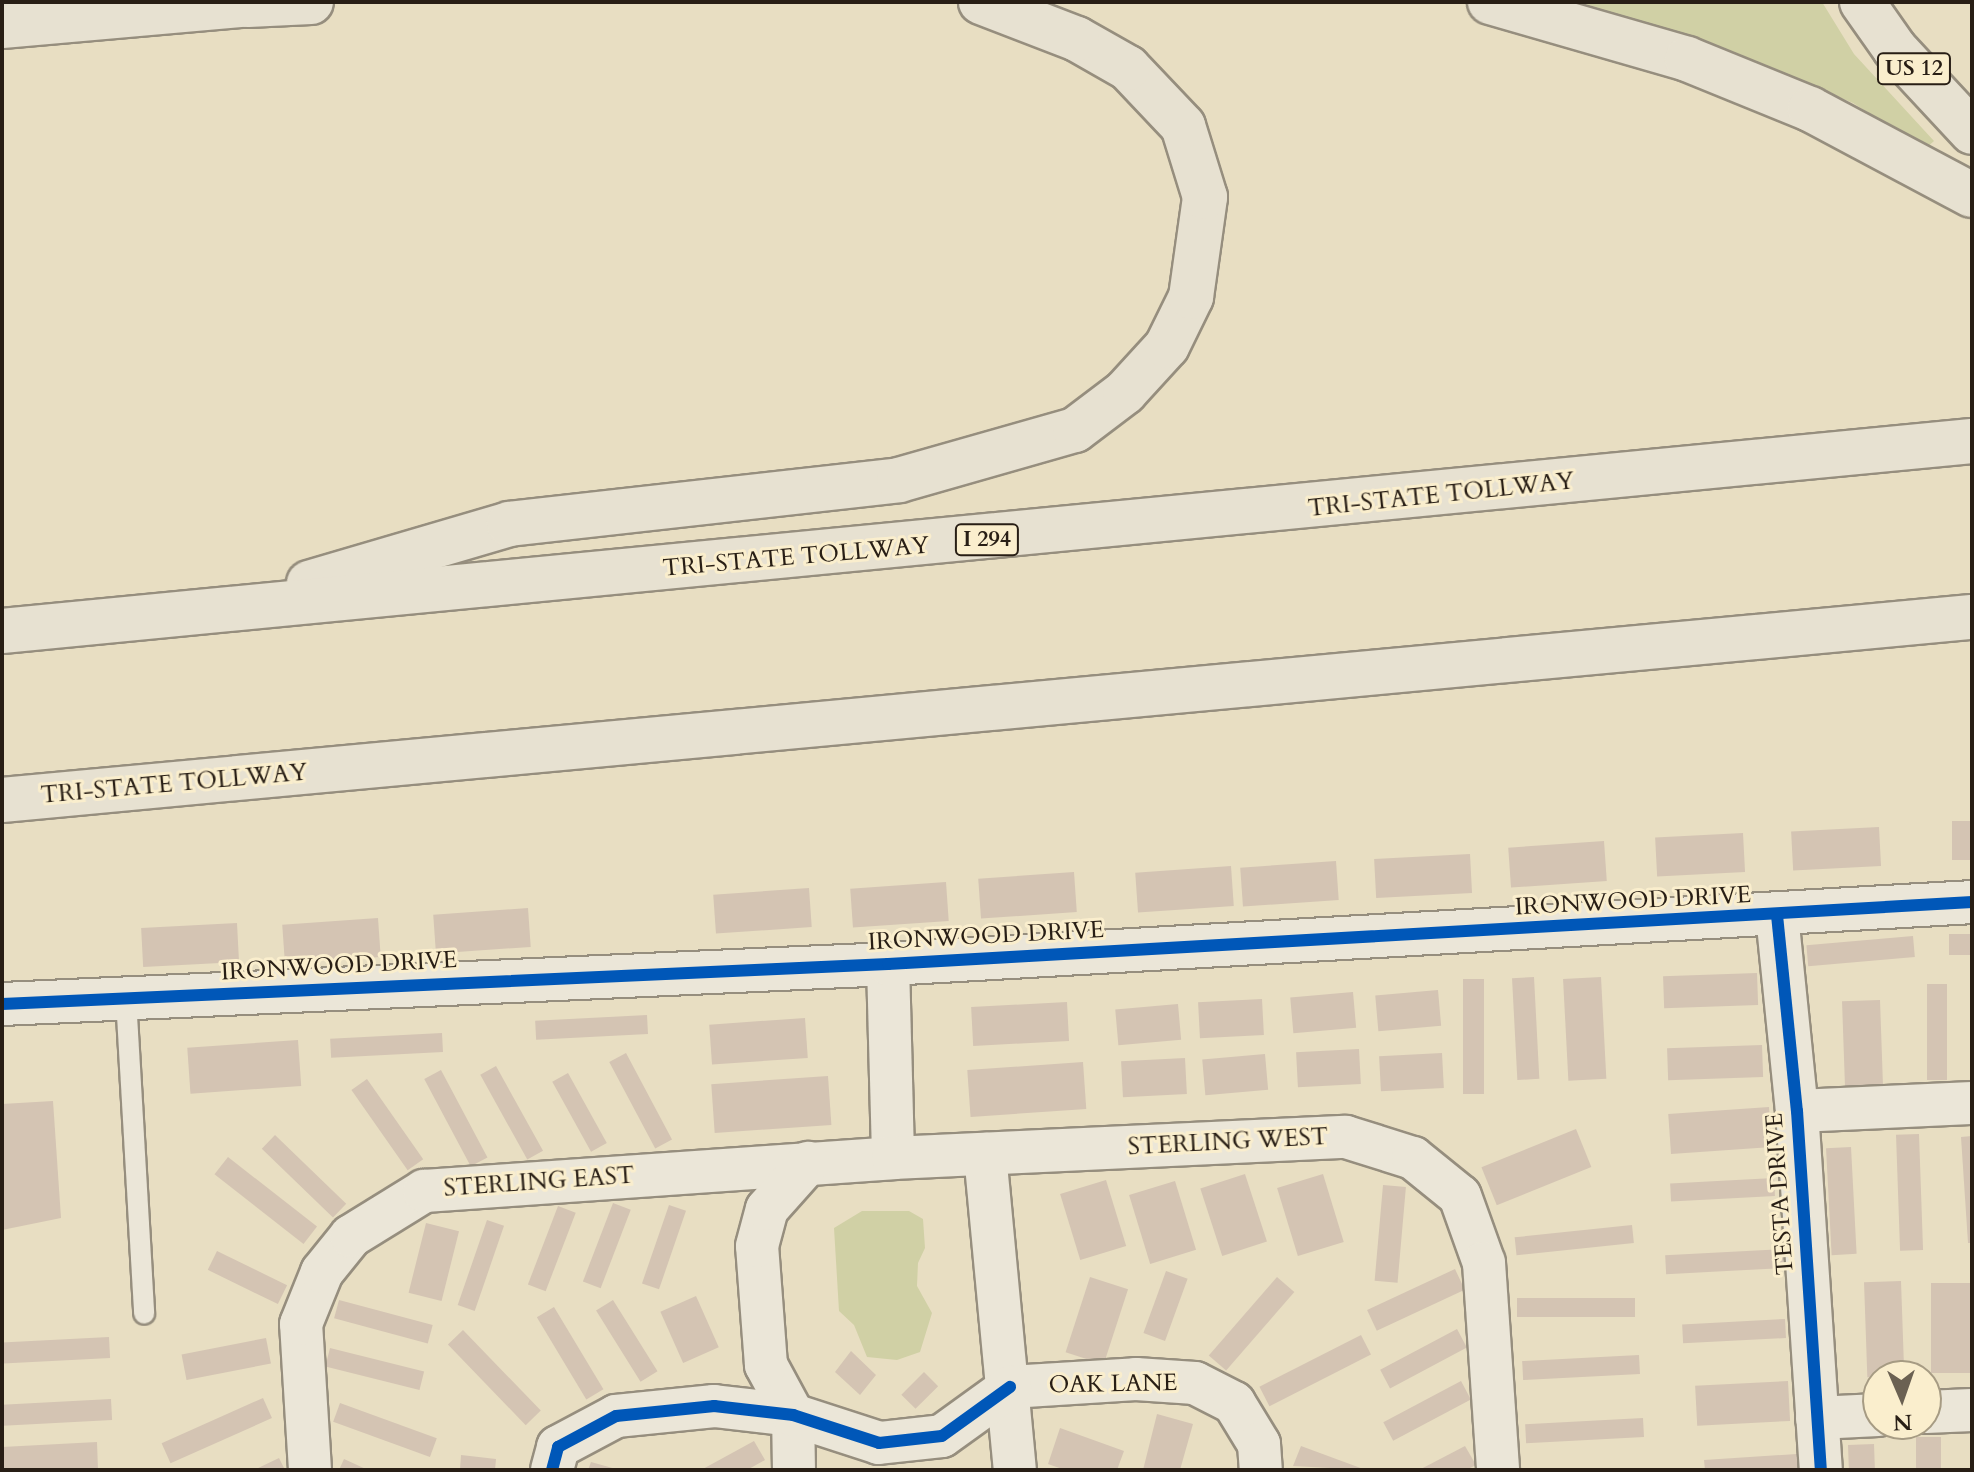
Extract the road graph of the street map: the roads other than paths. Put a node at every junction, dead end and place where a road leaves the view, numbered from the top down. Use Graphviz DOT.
graph roads {
  1 [pos="311,2"];
  2 [pos="981,2"];
  3 [pos="1490,2"];
  4 [pos="1862,2"];
  5 [pos="261,4"];
  6 [pos="2,26"];
  7 [pos="1972,132"];
  8 [pos="1972,195"];
  9 [pos="1972,441"];
  10 [pos="216,611"];
  11 [pos="1972,617"];
  12 [pos="2,631"];
  13 [pos="2,800"];
  14 [pos="1972,902"];
  15 [pos="1777,915"];
  16 [pos="888,964"];
  17 [pos="126,998"];
  18 [pos="2,1004"];
  19 [pos="1972,1103"];
  20 [pos="1797,1111"];
  21 [pos="985,1154"];
  22 [pos="893,1158"];
  23 [pos="808,1163"];
  24 [pos="144,1313"];
  25 [pos="1010,1387"];
  26 [pos="1972,1410"];
  27 [pos="1942,1411"];
  28 [pos="793,1415"];
  29 [pos="1862,1416"];
  30 [pos="1817,1418"];
  31 [pos="310,1470"];
  32 [pos="552,1470"];
  33 [pos="794,1470"];
  34 [pos="1015,1470"];
  35 [pos="1261,1470"];
  36 [pos="1498,1470"];
  37 [pos="1821,1470"];
  1 -- 5 [label="highway"];
  2 -- 10 [label="highway"];
  3 -- 8 [label="highway"];
  4 -- 7 [label="highway, US 12"];
  5 -- 6 [label="highway"];
  9 -- 10 [label="highway, TRI-STATE TOLLWAY / I 294"];
  10 -- 12 [label="highway, TRI-STATE TOLLWAY / I 294"];
  11 -- 13 [label="highway, TRI-STATE TOLLWAY"];
  14 -- 15 [label="street, IRONWOOD DRIVE"];
  15 -- 16 [label="street, IRONWOOD DRIVE"];
  15 -- 20 [label="street, TESTA DRIVE"];
  16 -- 17 [label="street, IRONWOOD DRIVE"];
  16 -- 22 [label="street"];
  17 -- 18 [label="street, IRONWOOD DRIVE"];
  17 -- 24 [label="lane"];
  19 -- 20 [label="street, TESTA DRIVE"];
  20 -- 30 [label="street, TESTA DRIVE"];
  21 -- 22 [label="street, STERLING WEST"];
  21 -- 25 [label="street"];
  21 -- 36 [label="street, STERLING WEST"];
  22 -- 23 [label="street, STERLING EAST"];
  23 -- 28 [label="street"];
  23 -- 31 [label="street, STERLING EAST"];
  25 -- 28 [label="street"];
  25 -- 34 [label="street"];
  25 -- 35 [label="street, OAK LANE"];
  26 -- 27 [label="street"];
  28 -- 32 [label="street"];
  28 -- 33 [label="street"];
  29 -- 30 [label="street"];
  30 -- 37 [label="street, TESTA DRIVE"];
}
